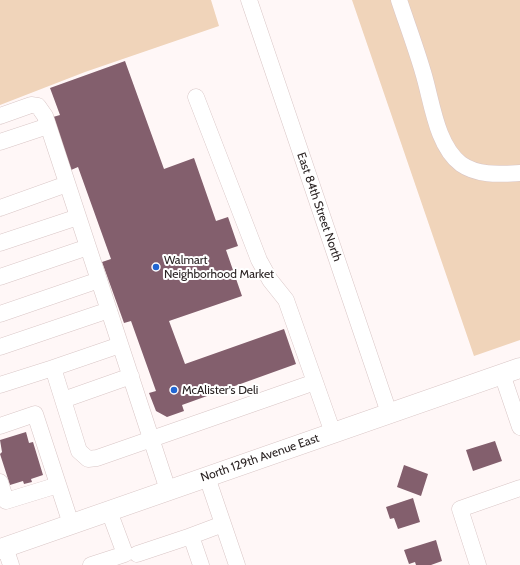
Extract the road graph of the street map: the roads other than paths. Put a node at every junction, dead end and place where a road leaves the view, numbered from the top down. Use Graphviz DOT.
graph roads {
  1 [pos="249,0"];
  2 [pos="400,0"];
  3 [pos="196,97"];
  4 [pos="0,116"];
  5 [pos="48,126"];
  6 [pos="0,142"];
  7 [pos="520,173"];
  8 [pos="68,184"];
  9 [pos="0,208"];
  10 [pos="78,217"];
  11 [pos="0,243"];
  12 [pos="88,247"];
  13 [pos="0,277"];
  14 [pos="99,280"];
  15 [pos="109,310"];
  16 [pos="0,314"];
  17 [pos="120,345"];
  18 [pos="0,347"];
  19 [pos="53,368"];
  20 [pos="511,371"];
  21 [pos="131,376"];
  22 [pos="315,382"];
  23 [pos="0,385"];
  24 [pos="63,400"];
  25 [pos="390,413"];
  26 [pos="0,426"];
  27 [pos="520,427"];
  28 [pos="333,433"];
  29 [pos="152,440"];
  30 [pos="207,477"];
  31 [pos="0,482"];
  32 [pos="58,485"];
  33 [pos="520,488"];
  34 [pos="168,490"];
  35 [pos="109,511"];
  36 [pos="71,524"];
  37 [pos="223,524"];
  38 [pos="191,536"];
  39 [pos="5,554"];
  40 [pos="131,557"];
  41 [pos="91,565"];
  42 [pos="201,565"];
  43 [pos="237,565"];
  44 [pos="478,565"];
  1 -- 25 [label="street, East 84th Street North"];
  2 -- 7 [label="street"];
  3 -- 22 [label="street"];
  4 -- 5 [label="street"];
  5 -- 6 [label="street"];
  5 -- 8 [label="street"];
  8 -- 9 [label="street"];
  8 -- 10 [label="street"];
  10 -- 11 [label="street"];
  10 -- 12 [label="street"];
  12 -- 13 [label="street"];
  12 -- 14 [label="street"];
  14 -- 15 [label="street"];
  14 -- 16 [label="street"];
  15 -- 17 [label="street"];
  15 -- 18 [label="street"];
  17 -- 19 [label="street"];
  17 -- 21 [label="street"];
  19 -- 23 [label="street"];
  19 -- 24 [label="street"];
  20 -- 25 [label="main road, North 129th Avenue East"];
  20 -- 27 [label="street"];
  21 -- 24 [label="street"];
  21 -- 29 [label="street"];
  22 -- 28 [label="street"];
  22 -- 29 [label="street"];
  24 -- 29 [label="street"];
  25 -- 28 [label="main road, North 129th Avenue East"];
  26 -- 32 [label="street"];
  28 -- 30 [label="main road, North 129th Avenue East"];
  29 -- 34 [label="street"];
  30 -- 34 [label="main road, North 129th Avenue East"];
  30 -- 37 [label="street"];
  31 -- 32 [label="street"];
  32 -- 36 [label="street"];
  33 -- 44 [label="street"];
  34 -- 35 [label="main road, North 129th Avenue East"];
  35 -- 36 [label="main road, North 129th Avenue East"];
  35 -- 40 [label="street"];
  36 -- 39 [label="main road, North 129th Avenue East"];
  37 -- 38 [label="street"];
  37 -- 43 [label="street"];
  38 -- 40 [label="street"];
  38 -- 42 [label="street"];
  40 -- 41 [label="street"];
}
